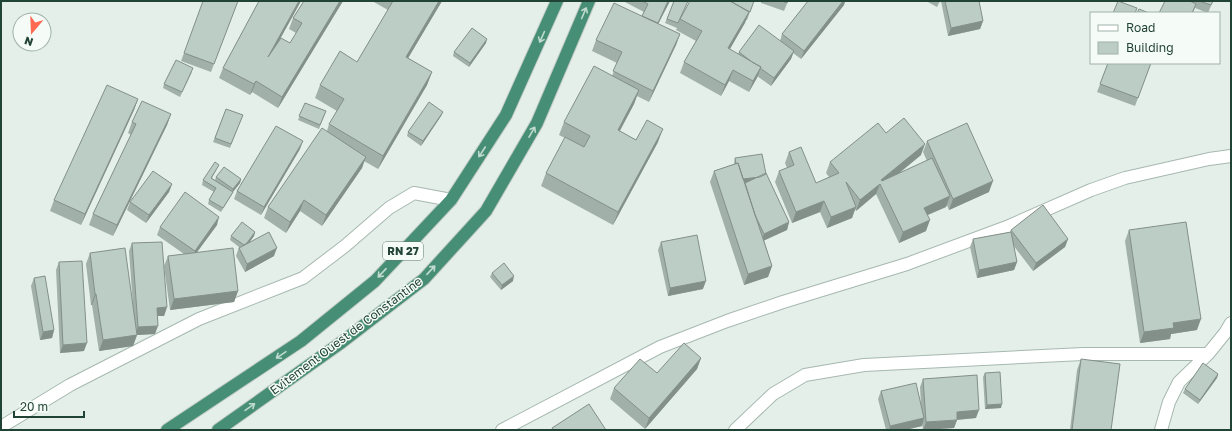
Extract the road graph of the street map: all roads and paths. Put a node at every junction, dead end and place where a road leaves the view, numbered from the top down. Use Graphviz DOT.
graph roads {
  1 [pos="557,1"];
  2 [pos="589,1"];
  3 [pos="1231,156"];
  4 [pos="451,200"];
  5 [pos="1231,323"];
  6 [pos="1208,354"];
  7 [pos="1,427"];
  8 [pos="167,430"];
  9 [pos="218,430"];
  10 [pos="502,430"];
  11 [pos="735,430"];
  12 [pos="1161,430"];
  1 -- 4 [label="highway, Evitement Ouest de Constantine / RN 27, one-way"];
  9 -- 2 [label="highway, Evitement Ouest de Constantine / RN 27, one-way"];
  3 -- 10 [label="street"];
  4 -- 7 [label="street"];
  4 -- 8 [label="highway, Evitement Ouest de Constantine / RN 27, one-way"];
  5 -- 6 [label="street"];
  6 -- 11 [label="street"];
  6 -- 12 [label="street"];
}
